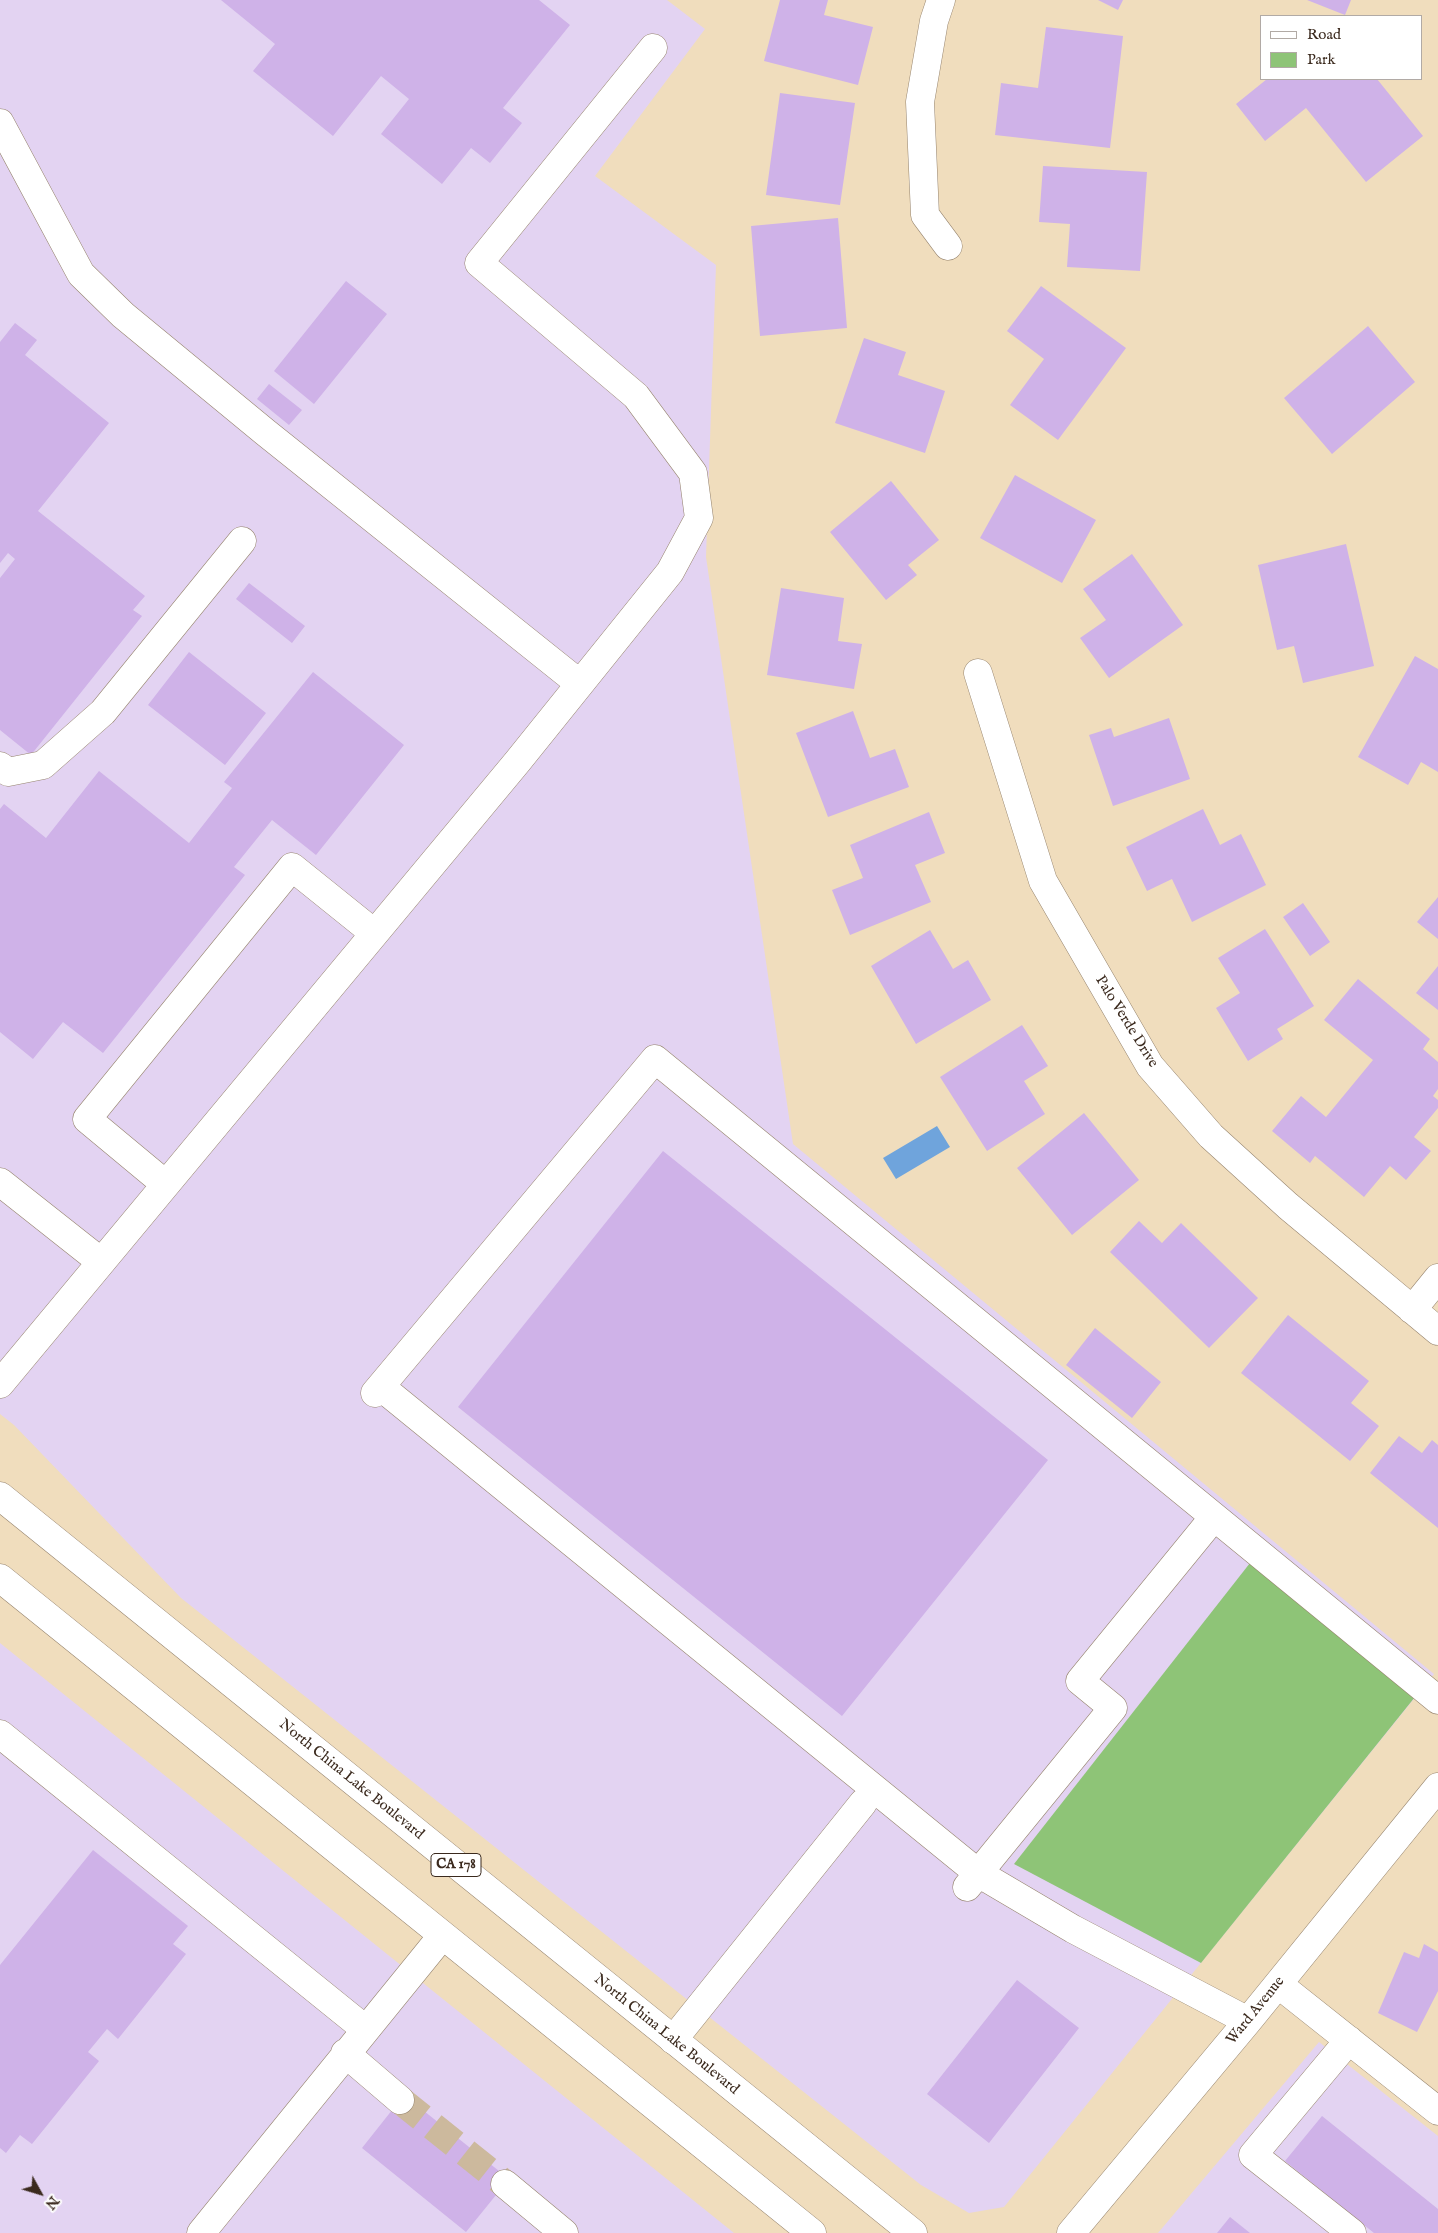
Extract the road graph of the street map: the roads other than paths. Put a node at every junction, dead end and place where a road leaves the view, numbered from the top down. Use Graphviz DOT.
graph roads {
  1 [pos="941,0"];
  2 [pos="653,48"];
  3 [pos="0,123"];
  4 [pos="948,246"];
  5 [pos="242,541"];
  6 [pos="978,672"];
  7 [pos="580,684"];
  8 [pos="0,766"];
  9 [pos="374,933"];
  10 [pos="0,1182"];
  11 [pos="164,1183"];
  12 [pos="100,1261"];
  13 [pos="1438,1278"];
  14 [pos="1412,1310"];
  15 [pos="1438,1331"];
  16 [pos="0,1384"];
  17 [pos="0,1496"];
  18 [pos="1214,1517"];
  19 [pos="0,1578"];
  20 [pos="1438,1700"];
  21 [pos="0,1734"];
  22 [pos="1438,1787"];
  23 [pos="863,1803"];
  24 [pos="972,1880"];
  25 [pos="442,1936"];
  26 [pos="1278,1984"];
  27 [pos="1248,2021"];
  28 [pos="365,2029"];
  29 [pos="673,2040"];
  30 [pos="1349,2040"];
  31 [pos="345,2053"];
  32 [pos="400,2100"];
  33 [pos="1438,2111"];
  34 [pos="505,2184"];
  35 [pos="200,2233"];
  36 [pos="564,2233"];
  37 [pos="812,2233"];
  38 [pos="913,2233"];
  39 [pos="1071,2233"];
  40 [pos="1352,2233"];
  1 -- 4 [label="main road"];
  2 -- 7 [label="main road"];
  3 -- 7 [label="main road"];
  5 -- 8 [label="main road"];
  6 -- 14 [label="main road, Palo Verde Drive"];
  7 -- 9 [label="main road"];
  9 -- 11 [label="main road"];
  9 -- 11 [label="main road"];
  10 -- 12 [label="main road"];
  11 -- 12 [label="main road"];
  12 -- 16 [label="main road"];
  13 -- 14 [label="main road"];
  14 -- 15 [label="main road, Palo Verde Drive"];
  17 -- 29 [label="main road, North China Lake Boulevard / CA 178"];
  18 -- 20 [label="main road"];
  18 -- 24 [label="main road"];
  18 -- 24 [label="main road"];
  19 -- 25 [label="main road"];
  21 -- 28 [label="main road"];
  22 -- 26 [label="main road, Ward Avenue"];
  23 -- 29 [label="main road"];
  24 -- 27 [label="main road"];
  25 -- 28 [label="main road"];
  25 -- 37 [label="main road"];
  26 -- 27 [label="main road, Ward Avenue"];
  26 -- 30 [label="main road"];
  27 -- 39 [label="main road, Ward Avenue"];
  28 -- 31 [label="main road"];
  29 -- 38 [label="main road, North China Lake Boulevard / CA 178"];
  30 -- 33 [label="main road"];
  30 -- 40 [label="main road"];
  31 -- 32 [label="main road"];
  31 -- 35 [label="main road"];
  34 -- 36 [label="main road"];
}
